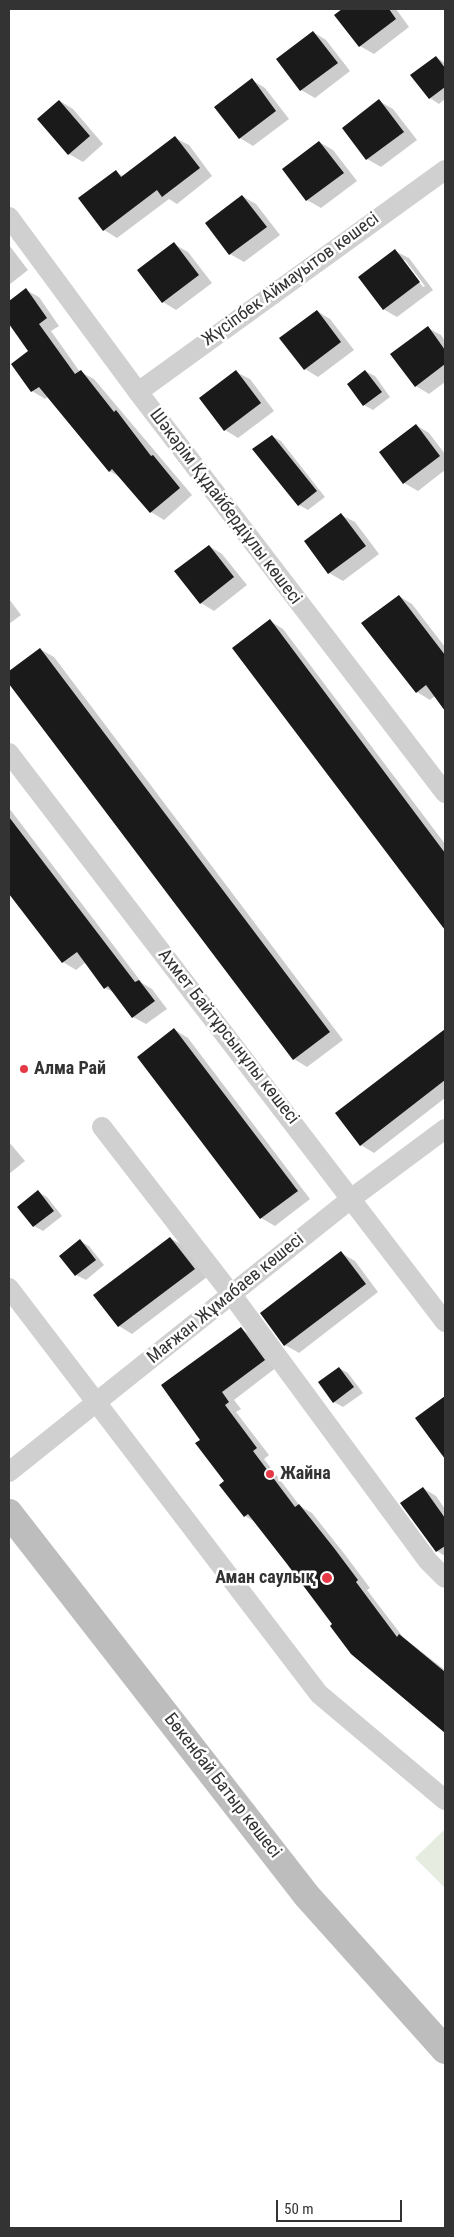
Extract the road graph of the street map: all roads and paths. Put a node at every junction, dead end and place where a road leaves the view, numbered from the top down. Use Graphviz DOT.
graph roads {
  1 [pos="445,170"];
  2 [pos="9,217"];
  3 [pos="138,392"];
  4 [pos="9,753"];
  5 [pos="445,793"];
  6 [pos="102,1127"];
  7 [pos="445,1129"];
  8 [pos="352,1198"];
  9 [pos="9,1288"];
  10 [pos="232,1294"];
  11 [pos="445,1322"];
  12 [pos="96,1403"];
  13 [pos="9,1472"];
  14 [pos="9,1513"];
  15 [pos="445,1578"];
  16 [pos="445,1800"];
  17 [pos="445,2050"];
  1 -- 3 [label="street, Жүсіпбек Аймауытов көшесі"];
  2 -- 3 [label="street, Шәкәрім Құдайбердіұлы көшесі"];
  3 -- 5 [label="street, Шәкәрім Құдайбердіұлы көшесі"];
  4 -- 8 [label="street, Ахмет Байтұрсынұлы көшесі"];
  6 -- 10 [label="street"];
  7 -- 8 [label="street, Мағжан Жұмабаев көшесі"];
  8 -- 10 [label="street, Мағжан Жұмабаев көшесі"];
  8 -- 11 [label="street, Ахмет Байтұрсынұлы көшесі"];
  9 -- 12 [label="street"];
  10 -- 12 [label="street, Мағжан Жұмабаев көшесі"];
  10 -- 15 [label="street"];
  12 -- 13 [label="street, Мағжан Жұмабаев көшесі"];
  12 -- 16 [label="street"];
  14 -- 17 [label="main road, Бөкенбай Батыр көшесі"];
}
